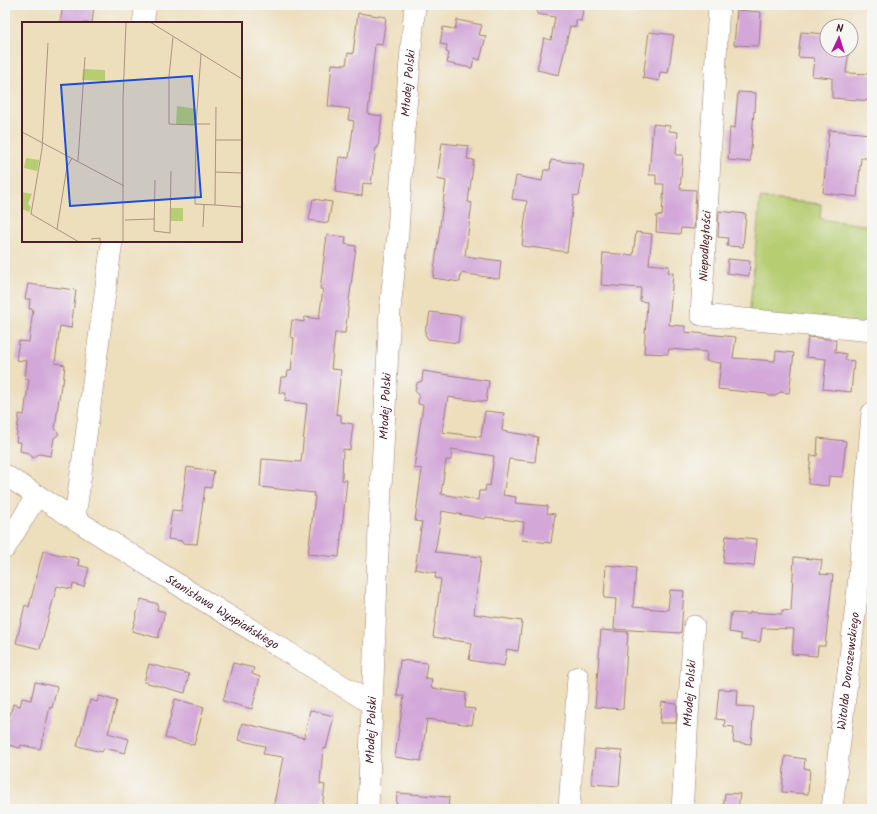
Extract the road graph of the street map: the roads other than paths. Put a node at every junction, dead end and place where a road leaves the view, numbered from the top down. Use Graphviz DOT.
graph roads {
  1 [pos="146,5"];
  2 [pos="415,5"];
  3 [pos="719,5"];
  4 [pos="143,22"];
  5 [pos="112,242"];
  6 [pos="872,331"];
  7 [pos="872,413"];
  8 [pos="5,475"];
  9 [pos="37,495"];
  10 [pos="75,518"];
  11 [pos="5,548"];
  12 [pos="694,626"];
  13 [pos="578,677"];
  14 [pos="372,704"];
  15 [pos="368,809"];
  16 [pos="569,809"];
  17 [pos="682,809"];
  18 [pos="832,809"];
  1 -- 4 [label="street"];
  2 -- 14 [label="street, Młodej Polski"];
  3 -- 6 [label="street, Niepodległości"];
  5 -- 10 [label="street"];
  7 -- 18 [label="street, Witolda Doroszewskiego"];
  8 -- 9 [label="street, Stanisława Wyspiańskiego"];
  9 -- 10 [label="street, Stanisława Wyspiańskiego"];
  9 -- 11 [label="street"];
  10 -- 14 [label="street, Stanisława Wyspiańskiego"];
  12 -- 17 [label="street, Młodej Polski"];
  13 -- 16 [label="street"];
  14 -- 15 [label="street, Młodej Polski"];
}
